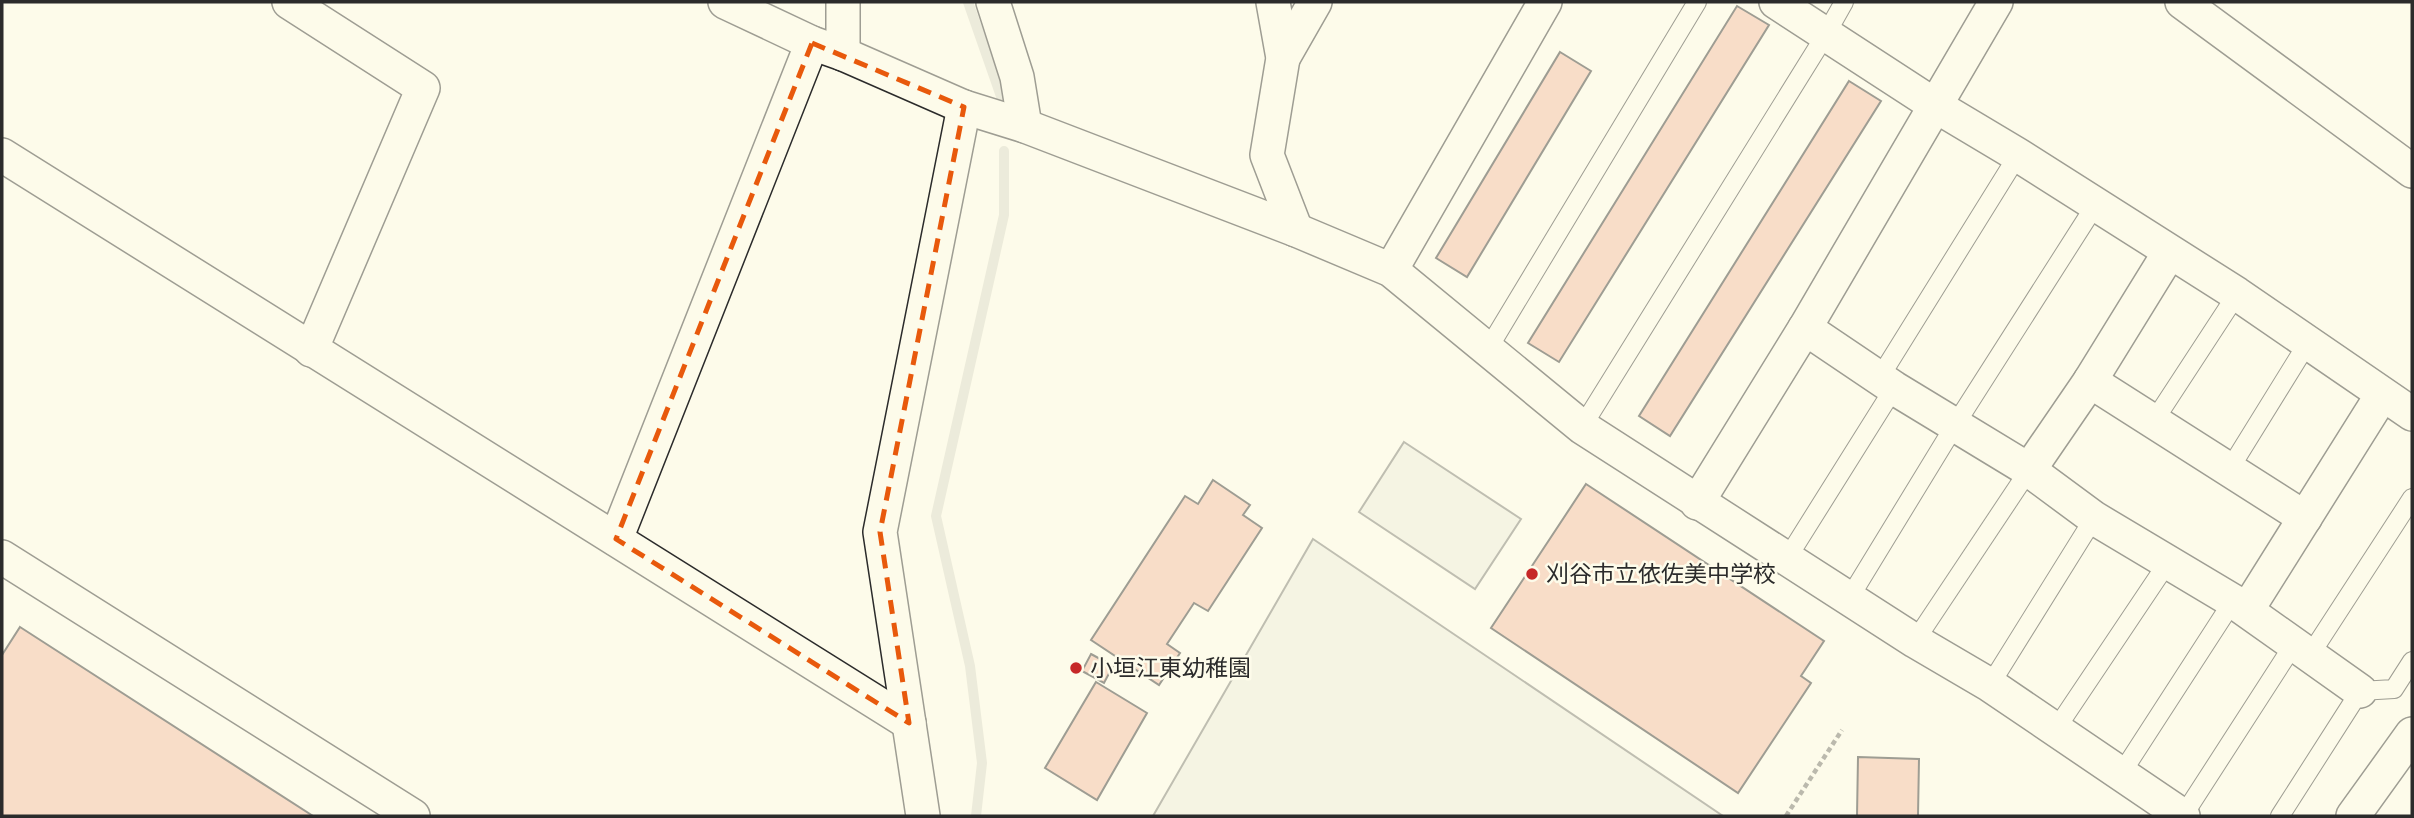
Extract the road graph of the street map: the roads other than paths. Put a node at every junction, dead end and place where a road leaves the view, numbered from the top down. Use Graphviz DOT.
graph roads {
  1 [pos="289,2"];
  2 [pos="725,2"];
  3 [pos="843,2"];
  4 [pos="993,2"];
  5 [pos="1273,2"];
  6 [pos="1315,2"];
  7 [pos="1545,2"];
  8 [pos="1697,2"];
  9 [pos="1776,2"];
  10 [pos="1844,2"];
  11 [pos="1996,2"];
  12 [pos="2182,2"];
  13 [pos="1826,34"];
  14 [pos="812,43"];
  15 [pos="843,54"];
  16 [pos="1283,58"];
  17 [pos="1936,106"];
  18 [pos="964,107"];
  19 [pos="1025,126"];
  20 [pos="2,155"];
  21 [pos="2018,155"];
  22 [pos="2412,171"];
  23 [pos="2096,204"];
  24 [pos="1296,230"];
  25 [pos="2169,253"];
  26 [pos="1391,270"];
  27 [pos="2237,294"];
  28 [pos="1805,328"];
  29 [pos="2307,344"];
  30 [pos="1488,349"];
  31 [pos="311,350"];
  32 [pos="2090,381"];
  33 [pos="1887,382"];
  34 [pos="2382,395"];
  35 [pos="2412,414"];
  36 [pos="2154,421"];
  37 [pos="1955,425"];
  38 [pos="1583,427"];
  39 [pos="2029,470"];
  40 [pos="2229,470"];
  41 [pos="2412,498"];
  42 [pos="1697,503"];
  43 [pos="2094,518"];
  44 [pos="2305,518"];
  45 [pos="616,539"];
  46 [pos="2,557"];
  47 [pos="1788,557"];
  48 [pos="2168,562"];
  49 [pos="1850,597"];
  50 [pos="2240,606"];
  51 [pos="1915,641"];
  52 [pos="2302,649"];
  53 [pos="2412,661"];
  54 [pos="1990,685"];
  55 [pos="2360,691"];
  56 [pos="909,723"];
  57 [pos="2056,729"];
  58 [pos="2412,734"];
  59 [pos="2121,774"];
  60 [pos="413,816"];
  61 [pos="923,816"];
  62 [pos="2183,816"];
  63 [pos="2280,816"];
  64 [pos="2353,816"];
  1 -- 31 [label="street"];
  2 -- 14 [label="street"];
  3 -- 15 [label="street"];
  4 -- 19 [label="street"];
  5 -- 16 [label="street"];
  6 -- 16 [label="street"];
  7 -- 26 [label="street"];
  8 -- 30 [label="lane"];
  9 -- 13 [label="street"];
  10 -- 13 [label="lane"];
  11 -- 17 [label="street"];
  12 -- 22 [label="street"];
  13 -- 17 [label="street"];
  13 -- 38 [label="lane"];
  14 -- 15 [label="street"];
  14 -- 45 [label="street"];
  15 -- 18 [label="street"];
  16 -- 24 [label="street"];
  17 -- 21 [label="street"];
  17 -- 28 [label="street"];
  18 -- 19 [label="street"];
  18 -- 56 [label="street"];
  19 -- 24 [label="street"];
  20 -- 31 [label="street"];
  21 -- 23 [label="street"];
  21 -- 33 [label="lane"];
  23 -- 25 [label="street"];
  23 -- 37 [label="lane"];
  24 -- 26 [label="street"];
  25 -- 27 [label="street"];
  25 -- 32 [label="street"];
  26 -- 30 [label="street"];
  27 -- 29 [label="street"];
  27 -- 36 [label="lane"];
  28 -- 33 [label="street"];
  28 -- 42 [label="street"];
  29 -- 34 [label="street"];
  29 -- 40 [label="lane"];
  30 -- 38 [label="street"];
  31 -- 45 [label="street"];
  32 -- 36 [label="street"];
  32 -- 39 [label="street"];
  33 -- 37 [label="street"];
  33 -- 47 [label="lane"];
  34 -- 35 [label="street"];
  34 -- 44 [label="street"];
  36 -- 40 [label="street"];
  37 -- 39 [label="street"];
  37 -- 49 [label="lane"];
  38 -- 42 [label="street"];
  39 -- 43 [label="street"];
  39 -- 51 [label="lane"];
  40 -- 44 [label="street"];
  41 -- 52 [label="lane"];
  42 -- 47 [label="street"];
  43 -- 48 [label="street"];
  43 -- 54 [label="lane"];
  44 -- 50 [label="street"];
  45 -- 56 [label="street"];
  46 -- 60 [label="street"];
  47 -- 49 [label="street"];
  48 -- 50 [label="street"];
  48 -- 57 [label="lane"];
  49 -- 51 [label="street"];
  50 -- 52 [label="street"];
  50 -- 59 [label="lane"];
  51 -- 54 [label="street"];
  52 -- 55 [label="street"];
  52 -- 62 [label="lane"];
  53 -- 55 [label="lane"];
  54 -- 57 [label="street"];
  55 -- 63 [label="lane"];
  56 -- 61 [label="street"];
  57 -- 59 [label="street"];
  58 -- 64 [label="street"];
  59 -- 62 [label="street"];
}
